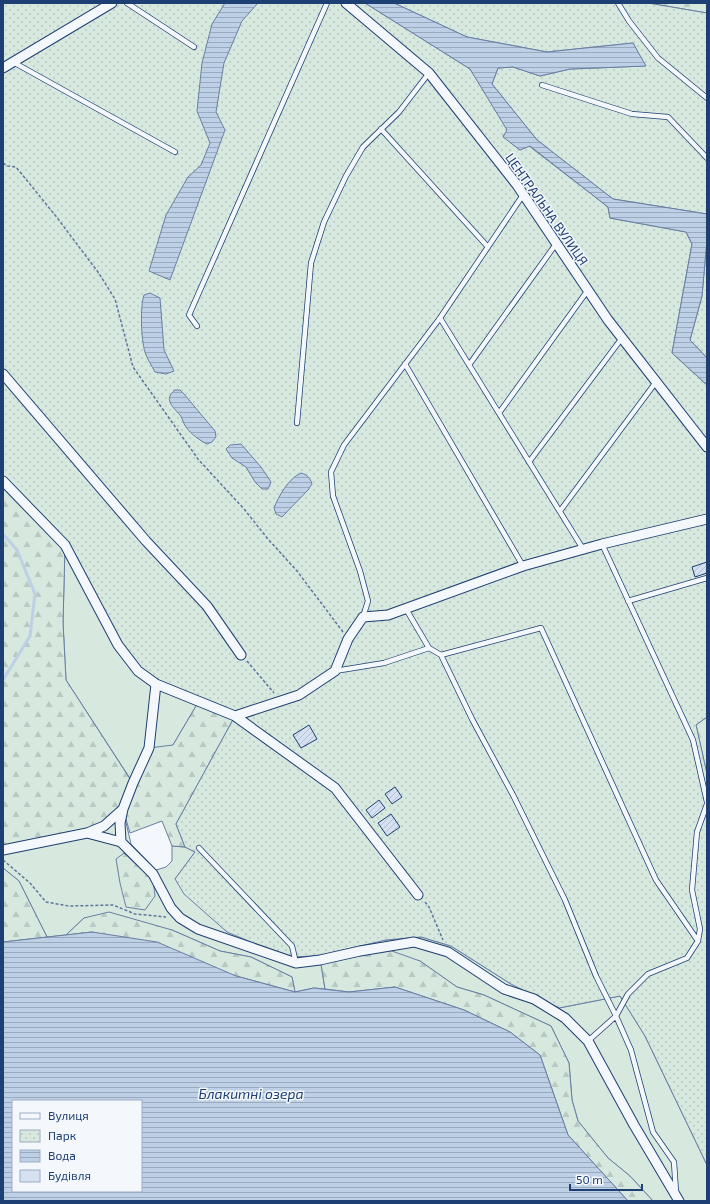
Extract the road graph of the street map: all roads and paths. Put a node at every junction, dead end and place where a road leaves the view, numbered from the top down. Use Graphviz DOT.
graph roads {
  1 [pos="112,3"];
  2 [pos="127,3"];
  3 [pos="327,3"];
  4 [pos="346,3"];
  5 [pos="618,3"];
  6 [pos="194,47"];
  7 [pos="13,62"];
  8 [pos="3,68"];
  9 [pos="429,73"];
  10 [pos="542,85"];
  11 [pos="707,98"];
  12 [pos="381,129"];
  13 [pos="175,152"];
  14 [pos="707,158"];
  15 [pos="3,163"];
  16 [pos="523,195"];
  17 [pos="556,244"];
  18 [pos="488,247"];
  19 [pos="588,290"];
  20 [pos="440,318"];
  21 [pos="197,326"];
  22 [pos="622,338"];
  23 [pos="405,364"];
  24 [pos="469,365"];
  25 [pos="3,374"];
  26 [pos="656,382"];
  27 [pos="498,413"];
  28 [pos="297,423"];
  29 [pos="707,447"];
  30 [pos="529,462"];
  31 [pos="3,481"];
  32 [pos="560,511"];
  33 [pos="707,519"];
  34 [pos="602,544"];
  35 [pos="583,549"];
  36 [pos="523,566"];
  37 [pos="707,578"];
  38 [pos="628,601"];
  39 [pos="406,609"];
  40 [pos="363,617"];
  41 [pos="348,639"];
  42 [pos="429,648"];
  43 [pos="441,654"];
  44 [pos="242,655"];
  45 [pos="335,671"];
  46 [pos="156,684"];
  47 [pos="281,701"];
  48 [pos="235,716"];
  49 [pos="707,803"];
  50 [pos="123,809"];
  51 [pos="87,833"];
  52 [pos="122,842"];
  53 [pos="199,848"];
  54 [pos="3,850"];
  55 [pos="3,860"];
  56 [pos="418,895"];
  57 [pos="180,918"];
  58 [pos="698,941"];
  59 [pos="448,952"];
  60 [pos="296,963"];
  61 [pos="616,1016"];
  62 [pos="588,1042"];
  63 [pos="678,1200"];
  1 -- 7 [label="street"];
  2 -- 6 [label="lane"];
  3 -- 21 [label="lane"];
  4 -- 9 [label="street, ЦЕНТРАЛЬНА ВУЛИЦЯ"];
  5 -- 11 [label="lane"];
  7 -- 8 [label="street"];
  7 -- 13 [label="lane"];
  9 -- 12 [label="lane"];
  9 -- 16 [label="street, ЦЕНТРАЛЬНА ВУЛИЦЯ"];
  10 -- 14 [label="lane"];
  12 -- 18 [label="lane"];
  12 -- 28 [label="lane"];
  15 -- 41 [label="path"];
  16 -- 17 [label="street, ЦЕНТРАЛЬНА ВУЛИЦЯ"];
  16 -- 18 [label="lane"];
  17 -- 19 [label="street, ЦЕНТРАЛЬНА ВУЛИЦЯ"];
  17 -- 24 [label="lane"];
  18 -- 20 [label="lane"];
  19 -- 22 [label="street, ЦЕНТРАЛЬНА ВУЛИЦЯ"];
  19 -- 27 [label="lane"];
  20 -- 23 [label="lane"];
  20 -- 24 [label="lane"];
  22 -- 26 [label="street, ЦЕНТРАЛЬНА ВУЛИЦЯ"];
  22 -- 30 [label="lane"];
  23 -- 36 [label="lane"];
  23 -- 40 [label="lane"];
  24 -- 27 [label="lane"];
  25 -- 44 [label="street"];
  26 -- 29 [label="street, ЦЕНТРАЛЬНА ВУЛИЦЯ"];
  26 -- 32 [label="lane"];
  27 -- 30 [label="lane"];
  30 -- 32 [label="lane"];
  31 -- 46 [label="street"];
  32 -- 35 [label="lane"];
  33 -- 34 [label="street"];
  34 -- 35 [label="street"];
  34 -- 38 [label="lane"];
  35 -- 36 [label="street"];
  36 -- 39 [label="street"];
  37 -- 38 [label="lane"];
  38 -- 49 [label="lane"];
  39 -- 40 [label="street"];
  39 -- 42 [label="lane"];
  40 -- 41 [label="street"];
  41 -- 45 [label="street"];
  42 -- 43 [label="lane"];
  42 -- 45 [label="lane"];
  43 -- 58 [label="lane"];
  43 -- 61 [label="lane"];
  44 -- 47 [label="path"];
  45 -- 47 [label="street"];
  46 -- 48 [label="street"];
  46 -- 50 [label="street"];
  47 -- 48 [label="street"];
  48 -- 56 [label="street"];
  49 -- 58 [label="lane"];
  50 -- 51 [label="street"];
  50 -- 52 [label="street"];
  51 -- 52 [label="street"];
  51 -- 54 [label="street"];
  52 -- 57 [label="street"];
  53 -- 60 [label="lane"];
  55 -- 57 [label="path"];
  56 -- 59 [label="path"];
  57 -- 60 [label="street"];
  58 -- 61 [label="lane"];
  59 -- 60 [label="street"];
  59 -- 62 [label="street"];
  61 -- 62 [label="lane"];
  61 -- 63 [label="lane"];
  62 -- 63 [label="street"];
}
